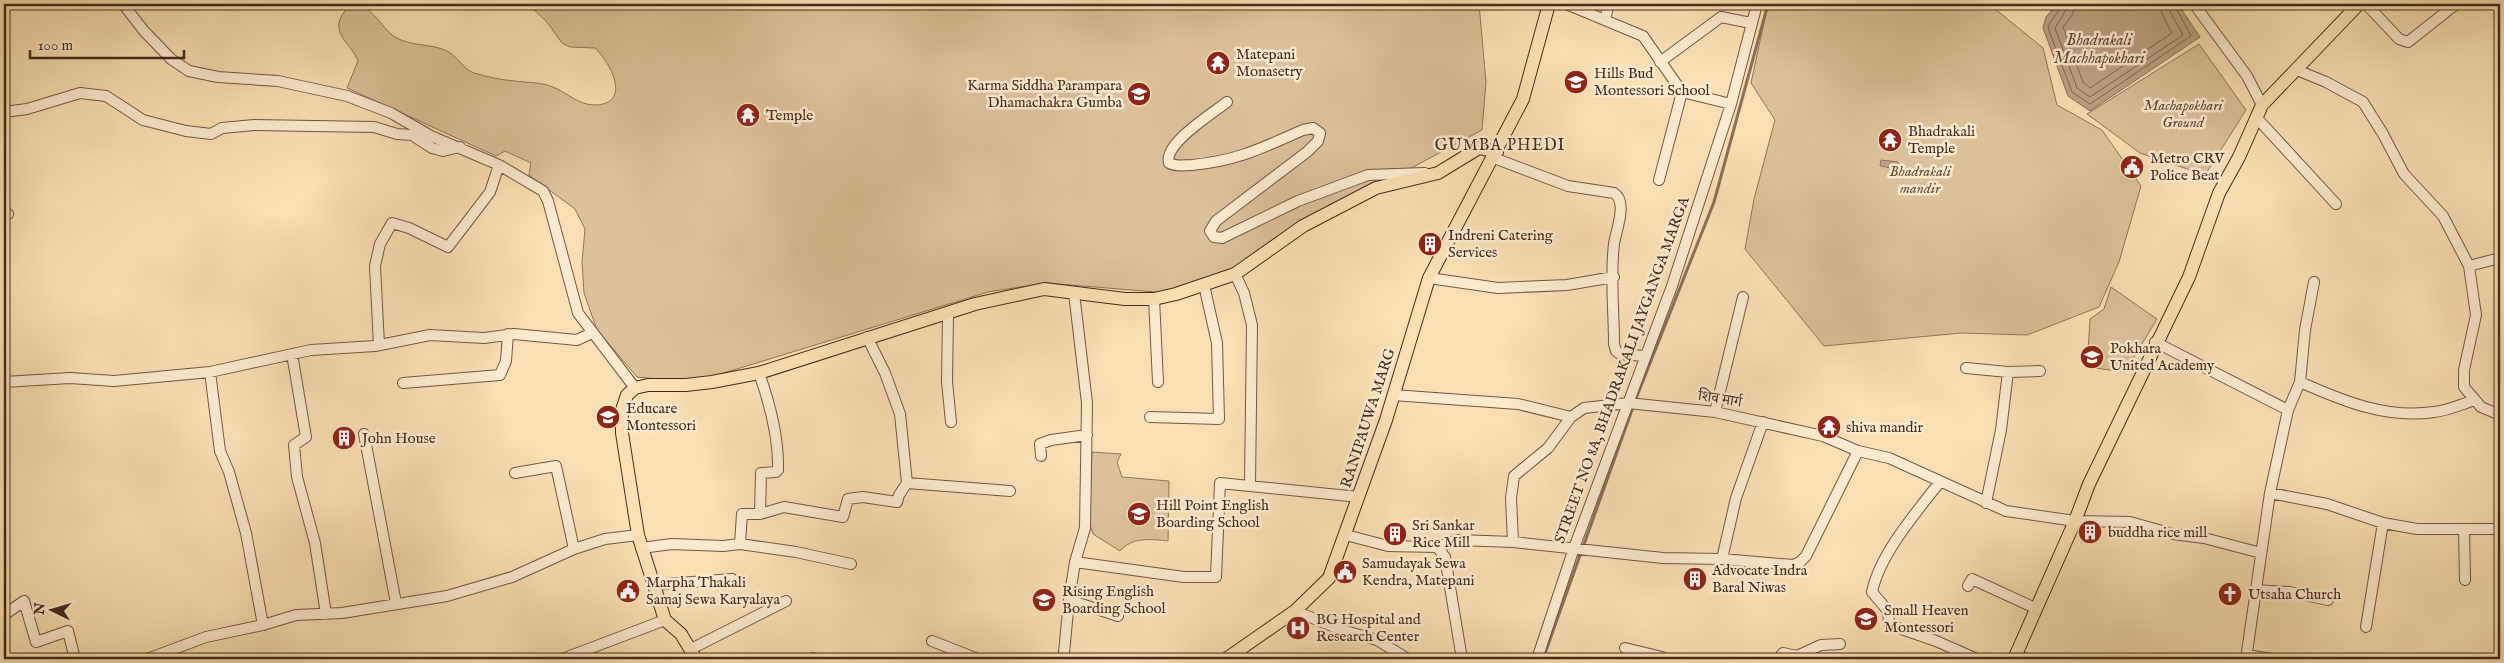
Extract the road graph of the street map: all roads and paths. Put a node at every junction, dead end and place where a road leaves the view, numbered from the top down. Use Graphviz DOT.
graph roads {
  1 [pos="123,4"];
  2 [pos="1549,4"];
  3 [pos="1566,4"];
  4 [pos="1609,4"];
  5 [pos="1757,4"];
  6 [pos="2194,4"];
  7 [pos="2359,4"];
  8 [pos="2366,4"];
  9 [pos="2456,4"];
  10 [pos="1605,20"];
  11 [pos="1751,23"];
  12 [pos="1660,62"];
  13 [pos="2297,70"];
  14 [pos="1682,92"];
  15 [pos="1227,102"];
  16 [pos="1730,104"];
  17 [pos="2262,105"];
  18 [pos="4,112"];
  19 [pos="2256,117"];
  20 [pos="461,147"];
  21 [pos="1495,155"];
  22 [pos="499,164"];
  23 [pos="1438,173"];
  24 [pos="1659,180"];
  25 [pos="2336,204"];
  26 [pos="2500,258"];
  27 [pos="2469,266"];
  28 [pos="1235,274"];
  29 [pos="1614,277"];
  30 [pos="1429,278"];
  31 [pos="2314,282"];
  32 [pos="1204,285"];
  33 [pos="1074,293"];
  34 [pos="1743,297"];
  35 [pos="1154,300"];
  36 [pos="948,313"];
  37 [pos="592,333"];
  38 [pos="508,334"];
  39 [pos="867,338"];
  40 [pos="2155,342"];
  41 [pos="379,345"];
  42 [pos="292,354"];
  43 [pos="1644,356"];
  44 [pos="1966,368"];
  45 [pos="2040,371"];
  46 [pos="210,372"];
  47 [pos="759,372"];
  48 [pos="2008,372"];
  49 [pos="4,382"];
  50 [pos="1158,382"];
  51 [pos="2300,382"];
  52 [pos="403,383"];
  53 [pos="635,388"];
  54 [pos="1393,395"];
  55 [pos="2475,400"];
  56 [pos="1628,403"];
  57 [pos="2288,410"];
  58 [pos="1715,412"];
  59 [pos="2500,415"];
  60 [pos="1150,417"];
  61 [pos="1571,417"];
  62 [pos="951,422"];
  63 [pos="1763,422"];
  64 [pos="364,434"];
  65 [pos="1087,435"];
  66 [pos="1858,451"];
  67 [pos="1041,456"];
  68 [pos="515,473"];
  69 [pos="907,483"];
  70 [pos="1939,483"];
  71 [pos="1250,485"];
  72 [pos="1010,491"];
  73 [pos="2270,493"];
  74 [pos="1359,497"];
  75 [pos="1986,503"];
  76 [pos="760,514"];
  77 [pos="2076,521"];
  78 [pos="2383,523"];
  79 [pos="2464,529"];
  80 [pos="2500,529"];
  81 [pos="638,535"];
  82 [pos="1346,535"];
  83 [pos="1513,542"];
  84 [pos="740,544"];
  85 [pos="1437,546"];
  86 [pos="641,548"];
  87 [pos="1574,548"];
  88 [pos="574,549"];
  89 [pos="2261,554"];
  90 [pos="1722,559"];
  91 [pos="1075,562"];
  92 [pos="850,564"];
  93 [pos="732,579"];
  94 [pos="2465,580"];
  95 [pos="653,585"];
  96 [pos="1968,586"];
  97 [pos="2255,590"];
  98 [pos="1069,600"];
  99 [pos="2328,600"];
  100 [pos="786,601"];
  101 [pos="396,603"];
  102 [pos="2035,608"];
  103 [pos="1295,611"];
  104 [pos="326,614"];
  105 [pos="4,615"];
  106 [pos="1118,616"];
  107 [pos="665,620"];
  108 [pos="263,626"];
  109 [pos="2366,627"];
  110 [pos="932,641"];
  111 [pos="1840,644"];
  112 [pos="1625,648"];
  113 [pos="693,654"];
  114 [pos="2246,657"];
  115 [pos="1231,658"];
  116 [pos="2019,658"];
  117 [pos="75,659"];
  118 [pos="147,659"];
  119 [pos="562,659"];
  120 [pos="978,659"];
  121 [pos="1062,659"];
  122 [pos="1406,659"];
  123 [pos="1462,659"];
  124 [pos="1537,659"];
  125 [pos="1664,659"];
  126 [pos="1778,659"];
  127 [pos="1977,659"];
  128 [pos="2272,659"];
  1 -- 20 [label="street"];
  2 -- 21 [label="main road, RANIPAUWA MARG"];
  3 -- 10 [label="street"];
  4 -- 10 [label="street"];
  5 -- 11 [label="street, STREET NO 8A, BHADRAKALI JAYGANGA MARGA"];
  6 -- 17 [label="street"];
  7 -- 13 [label="main road"];
  8 -- 9 [label="street"];
  10 -- 12 [label="street"];
  11 -- 12 [label="street"];
  11 -- 16 [label="street, STREET NO 8A, BHADRAKALI JAYGANGA MARGA"];
  12 -- 14 [label="street"];
  13 -- 17 [label="main road"];
  13 -- 27 [label="street"];
  14 -- 16 [label="street"];
  14 -- 24 [label="street"];
  15 -- 23 [label="street"];
  16 -- 43 [label="street, STREET NO 8A, BHADRAKALI JAYGANGA MARGA"];
  17 -- 19 [label="main road"];
  18 -- 20 [label="street"];
  19 -- 25 [label="street"];
  19 -- 40 [label="main road"];
  20 -- 22 [label="street"];
  21 -- 23 [label="main road"];
  21 -- 29 [label="street"];
  21 -- 30 [label="main road, RANIPAUWA MARG"];
  22 -- 37 [label="street"];
  22 -- 41 [label="street"];
  23 -- 28 [label="main road"];
  26 -- 27 [label="street"];
  27 -- 55 [label="street"];
  28 -- 32 [label="main road"];
  28 -- 71 [label="street"];
  29 -- 30 [label="street"];
  29 -- 43 [label="street"];
  30 -- 54 [label="main road, RANIPAUWA MARG"];
  31 -- 51 [label="street"];
  32 -- 35 [label="main road"];
  32 -- 60 [label="street"];
  33 -- 35 [label="main road"];
  33 -- 36 [label="main road"];
  33 -- 65 [label="street"];
  34 -- 58 [label="street"];
  35 -- 50 [label="street"];
  36 -- 39 [label="main road"];
  36 -- 62 [label="street"];
  37 -- 38 [label="street"];
  37 -- 53 [label="street"];
  38 -- 41 [label="street"];
  38 -- 52 [label="street"];
  39 -- 47 [label="main road"];
  39 -- 69 [label="street"];
  40 -- 57 [label="street"];
  40 -- 77 [label="main road"];
  41 -- 42 [label="street"];
  42 -- 46 [label="street"];
  42 -- 104 [label="street"];
  43 -- 56 [label="street, STREET NO 8A, BHADRAKALI JAYGANGA MARGA"];
  44 -- 48 [label="street"];
  45 -- 48 [label="street"];
  46 -- 49 [label="street"];
  46 -- 108 [label="street"];
  47 -- 53 [label="main road"];
  47 -- 76 [label="street"];
  48 -- 75 [label="street"];
  51 -- 55 [label="street"];
  51 -- 57 [label="street"];
  53 -- 81 [label="main road"];
  54 -- 61 [label="street"];
  54 -- 74 [label="main road, RANIPAUWA MARG"];
  55 -- 59 [label="street"];
  56 -- 58 [label="street, शिव मार्ग"];
  56 -- 61 [label="street, शिव मार्ग"];
  56 -- 87 [label="street, STREET NO 8A, BHADRAKALI JAYGANGA MARGA"];
  57 -- 73 [label="street"];
  58 -- 63 [label="street, शिव मार्ग"];
  61 -- 83 [label="street, शिव मार्ग"];
  63 -- 66 [label="street, शिव मार्ग"];
  63 -- 90 [label="street"];
  64 -- 101 [label="street"];
  65 -- 67 [label="street"];
  65 -- 91 [label="street"];
  66 -- 70 [label="street, शिव मार्ग"];
  66 -- 90 [label="street"];
  68 -- 88 [label="street"];
  69 -- 72 [label="street"];
  69 -- 76 [label="street"];
  70 -- 75 [label="street, शिव मार्ग"];
  70 -- 127 [label="street"];
  71 -- 74 [label="street"];
  71 -- 91 [label="street"];
  73 -- 78 [label="street"];
  73 -- 89 [label="street"];
  74 -- 82 [label="main road, RANIPAUWA MARG"];
  75 -- 77 [label="street, शिव मार्ग"];
  76 -- 84 [label="street"];
  77 -- 89 [label="street, शिव मार्ग"];
  77 -- 102 [label="main road"];
  78 -- 79 [label="street"];
  78 -- 109 [label="street"];
  79 -- 80 [label="street"];
  79 -- 94 [label="street"];
  81 -- 86 [label="main road"];
  81 -- 88 [label="street"];
  82 -- 85 [label="street"];
  82 -- 103 [label="main road, RANIPAUWA MARG"];
  83 -- 85 [label="street"];
  83 -- 87 [label="street"];
  84 -- 86 [label="street"];
  84 -- 92 [label="street"];
  85 -- 123 [label="street"];
  86 -- 95 [label="main road"];
  87 -- 90 [label="street"];
  87 -- 124 [label="street, STREET NO 8A, BHADRAKALI JAYGANGA MARGA"];
  88 -- 101 [label="street"];
  89 -- 97 [label="street"];
  91 -- 98 [label="street"];
  93 -- 95 [label="street"];
  95 -- 107 [label="main road"];
  96 -- 102 [label="street"];
  97 -- 99 [label="street"];
  97 -- 114 [label="street"];
  98 -- 106 [label="street"];
  98 -- 121 [label="street"];
  100 -- 113 [label="street"];
  101 -- 104 [label="street"];
  102 -- 116 [label="main road"];
  103 -- 115 [label="main road, RANIPAUWA MARG"];
  103 -- 122 [label="street"];
  104 -- 108 [label="street"];
  105 -- 117 [label="street"];
  107 -- 113 [label="main road"];
  107 -- 119 [label="street"];
  108 -- 118 [label="street"];
  110 -- 120 [label="street"];
  111 -- 126 [label="street"];
  112 -- 125 [label="street"];
  114 -- 128 [label="street"];
}
